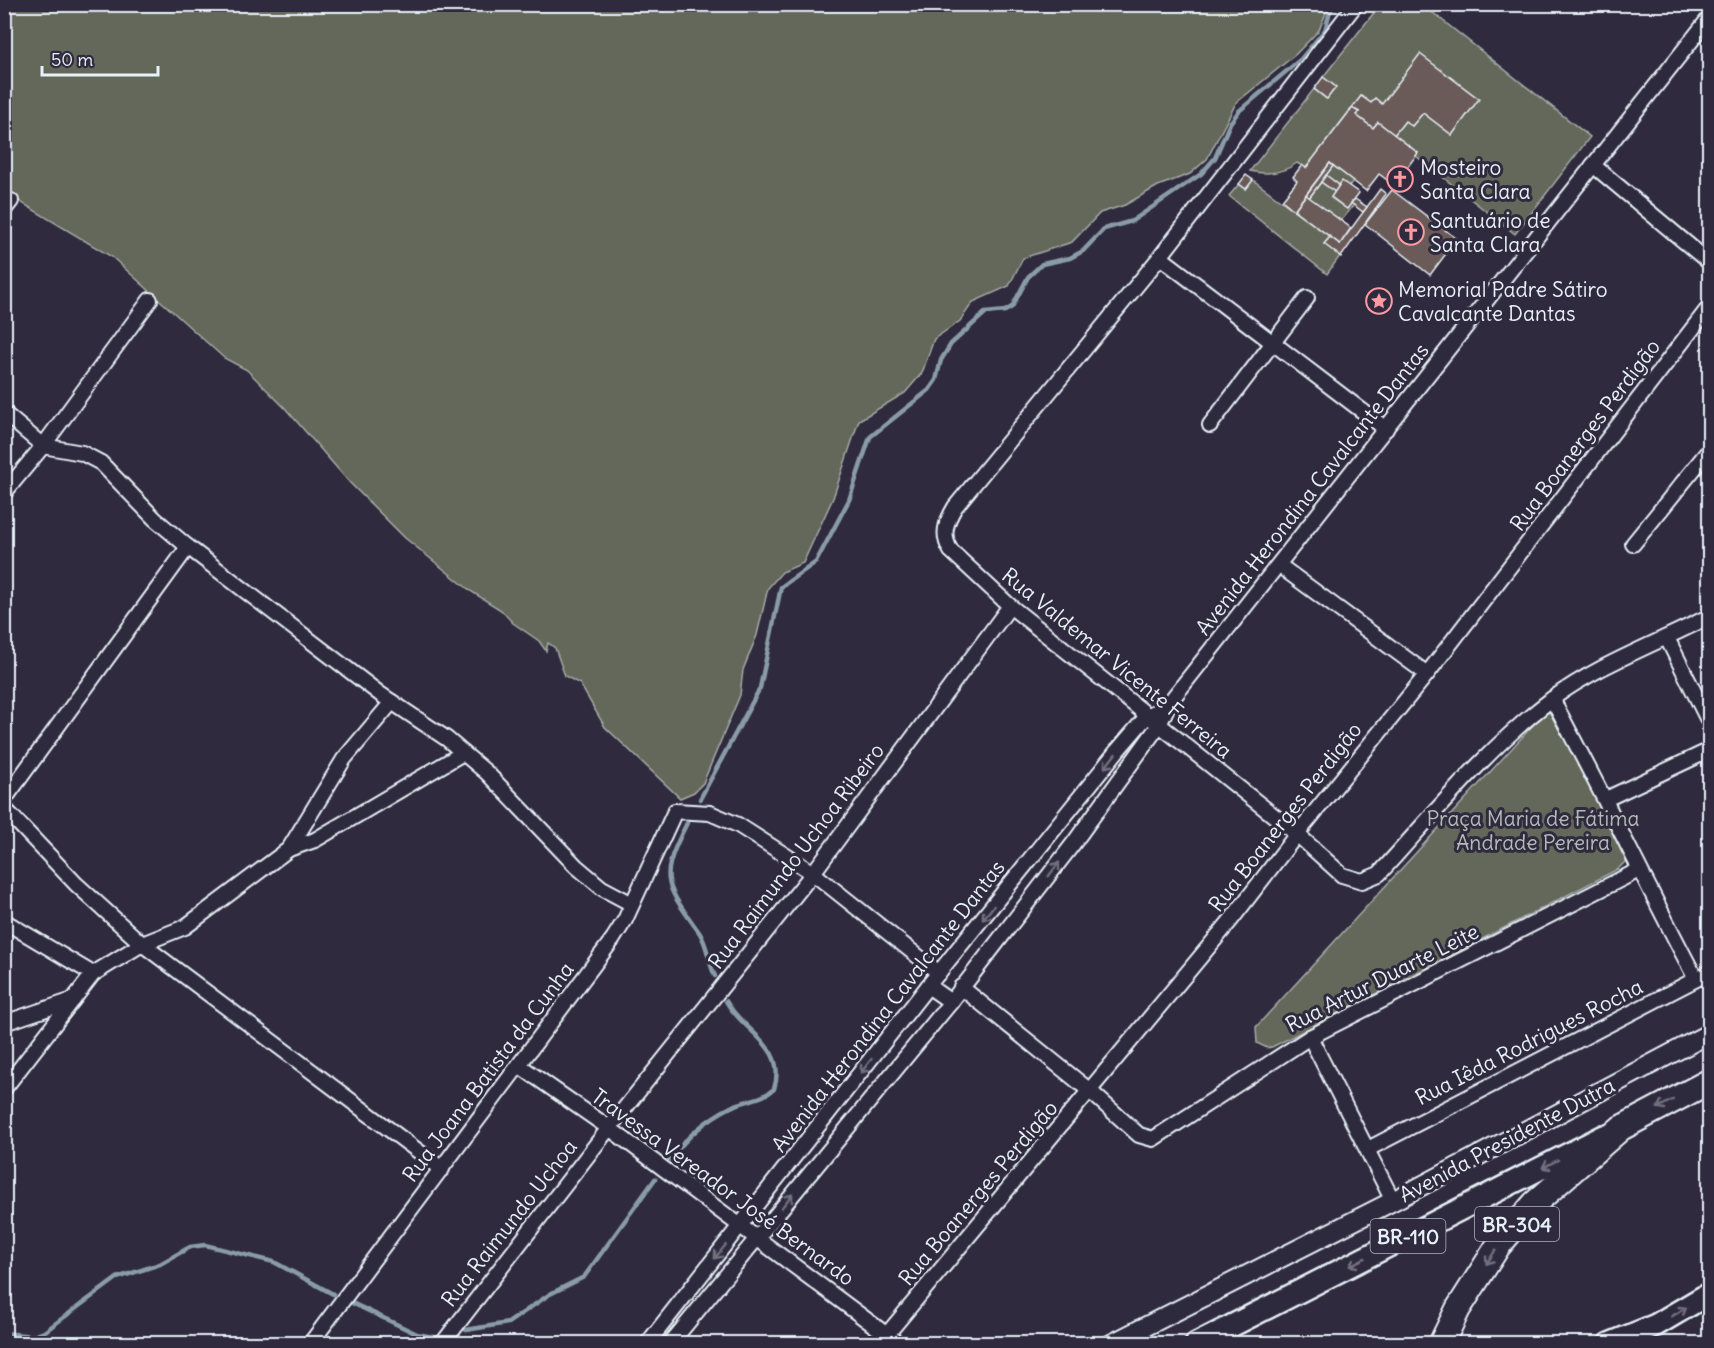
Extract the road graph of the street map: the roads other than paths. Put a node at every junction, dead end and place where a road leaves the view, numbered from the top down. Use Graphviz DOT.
graph roads {
  1 [pos="1356,4"];
  2 [pos="1710,17"];
  3 [pos="1593,165"];
  4 [pos="1160,257"];
  5 [pos="1710,263"];
  6 [pos="1308,298"];
  7 [pos="150,300"];
  8 [pos="1710,306"];
  9 [pos="1273,341"];
  10 [pos="4,413"];
  11 [pos="1210,425"];
  12 [pos="1386,429"];
  13 [pos="43,446"];
  14 [pos="1710,449"];
  15 [pos="4,493"];
  16 [pos="1633,544"];
  17 [pos="188,547"];
  18 [pos="1280,566"];
  19 [pos="1010,606"];
  20 [pos="1710,616"];
  21 [pos="1667,638"];
  22 [pos="1427,674"];
  23 [pos="1552,699"];
  24 [pos="392,702"];
  25 [pos="1153,721"];
  26 [pos="1710,724"];
  27 [pos="1710,750"];
  28 [pos="463,753"];
  29 [pos="1606,799"];
  30 [pos="4,800"];
  31 [pos="4,808"];
  32 [pos="1297,834"];
  33 [pos="289,849"];
  34 [pos="1639,870"];
  35 [pos="813,873"];
  36 [pos="632,904"];
  37 [pos="4,921"];
  38 [pos="142,944"];
  39 [pos="1710,972"];
  40 [pos="939,973"];
  41 [pos="93,974"];
  42 [pos="1696,979"];
  43 [pos="928,986"];
  44 [pos="961,987"];
  45 [pos="73,1000"];
  46 [pos="951,1002"];
  47 [pos="4,1023"];
  48 [pos="1710,1033"];
  49 [pos="1310,1037"];
  50 [pos="520,1066"];
  51 [pos="1710,1081"];
  52 [pos="4,1089"];
  53 [pos="1090,1090"];
  54 [pos="609,1128"];
  55 [pos="1621,1128"];
  56 [pos="1368,1149"];
  57 [pos="442,1169"];
  58 [pos="1394,1201"];
  59 [pos="741,1226"];
  60 [pos="757,1237"];
  61 [pos="1710,1293"];
  62 [pos="884,1338"];
  63 [pos="310,1344"];
  64 [pos="442,1344"];
  65 [pos="647,1344"];
  66 [pos="670,1344"];
  67 [pos="899,1344"];
  68 [pos="1111,1344"];
  69 [pos="1196,1344"];
  70 [pos="1442,1344"];
  71 [pos="1609,1344"];
  1 -- 4 [label="street"];
  2 -- 3 [label="street, Avenida Herondina Cavalcante Dantas"];
  3 -- 5 [label="street"];
  3 -- 12 [label="street, Avenida Herondina Cavalcante Dantas"];
  4 -- 9 [label="street"];
  4 -- 19 [label="street, Rua Valdemar Vicente Ferreira"];
  6 -- 9 [label="street"];
  7 -- 13 [label="street"];
  8 -- 22 [label="street, Rua Boanerges Perdigão"];
  9 -- 11 [label="street"];
  9 -- 12 [label="street"];
  10 -- 13 [label="street"];
  12 -- 18 [label="street, Avenida Herondina Cavalcante Dantas"];
  13 -- 15 [label="street"];
  13 -- 17 [label="street"];
  14 -- 16 [label="street"];
  17 -- 24 [label="street"];
  17 -- 30 [label="street"];
  18 -- 22 [label="street"];
  18 -- 25 [label="street, Avenida Herondina Cavalcante Dantas"];
  19 -- 25 [label="street, Rua Valdemar Vicente Ferreira"];
  19 -- 35 [label="street, Rua Raimundo Uchoa Ribeiro"];
  20 -- 21 [label="street"];
  21 -- 23 [label="street"];
  21 -- 26 [label="street"];
  22 -- 32 [label="street, Rua Boanerges Perdigão"];
  23 -- 29 [label="street"];
  23 -- 32 [label="street, Rua Valdemar Vicente Ferreira"];
  24 -- 28 [label="street"];
  24 -- 33 [label="street"];
  25 -- 32 [label="street, Rua Valdemar Vicente Ferreira"];
  25 -- 40 [label="street, Avenida Herondina Cavalcante Dantas, one-way"];
  44 -- 25 [label="street, Avenida Herondina Cavalcante Dantas, one-way"];
  27 -- 29 [label="street"];
  28 -- 33 [label="street"];
  28 -- 36 [label="street"];
  29 -- 34 [label="street"];
  31 -- 38 [label="street"];
  32 -- 53 [label="street, Rua Boanerges Perdigão"];
  33 -- 38 [label="street"];
  34 -- 42 [label="street"];
  34 -- 49 [label="street, Rua Artur Duarte Leite"];
  35 -- 36 [label="street, Rua Joana Batista da Cunha"];
  35 -- 40 [label="street"];
  35 -- 54 [label="street, Rua Raimundo Uchoa Ribeiro"];
  36 -- 50 [label="street, Rua Joana Batista da Cunha"];
  37 -- 41 [label="street"];
  38 -- 41 [label="street"];
  38 -- 57 [label="street"];
  39 -- 42 [label="street, Rua Iêda Rodrigues Rocha"];
  40 -- 43 [label="street, Avenida Herondina Cavalcante Dantas"];
  41 -- 45 [label="street"];
  42 -- 56 [label="street, Rua Iêda Rodrigues Rocha"];
  43 -- 46 [label="street"];
  43 -- 59 [label="street, Avenida Herondina Cavalcante Dantas, one-way"];
  44 -- 46 [label="street, Avenida Herondina Cavalcante Dantas"];
  44 -- 53 [label="street"];
  45 -- 47 [label="street"];
  45 -- 52 [label="street"];
  60 -- 46 [label="street, Avenida Herondina Cavalcante Dantas, one-way"];
  48 -- 58 [label="street, Avenida Presidente Dutra"];
  49 -- 53 [label="street, Rua Artur Duarte Leite"];
  49 -- 56 [label="street"];
  50 -- 54 [label="street, Travessa Vereador José Bernardo"];
  50 -- 57 [label="street, Rua Joana Batista da Cunha"];
  51 -- 55 [label="highway, BR-110, one-way"];
  53 -- 62 [label="street, Rua Boanerges Perdigão"];
  54 -- 59 [label="street, Travessa Vereador José Bernardo"];
  54 -- 64 [label="street, Rua Raimundo Uchoa"];
  55 -- 69 [label="main road, Avenida Presidente Dutra / BR-110, one-way"];
  55 -- 70 [label="highway, BR-304, one-way"];
  56 -- 58 [label="street"];
  57 -- 63 [label="street, Rua Joana Batista da Cunha"];
  58 -- 68 [label="street, Avenida Presidente Dutra"];
  59 -- 60 [label="street, Travessa Vereador José Bernardo"];
  59 -- 65 [label="street, Avenida Herondina Cavalcante Dantas, one-way"];
  60 -- 62 [label="street, Travessa Vereador José Bernardo"];
  60 -- 66 [label="street, Avenida Herondina Cavalcante Dantas"];
  71 -- 61 [label="main road, one-way"];
  62 -- 67 [label="street, Travessa Vereador José Bernardo"];
}
